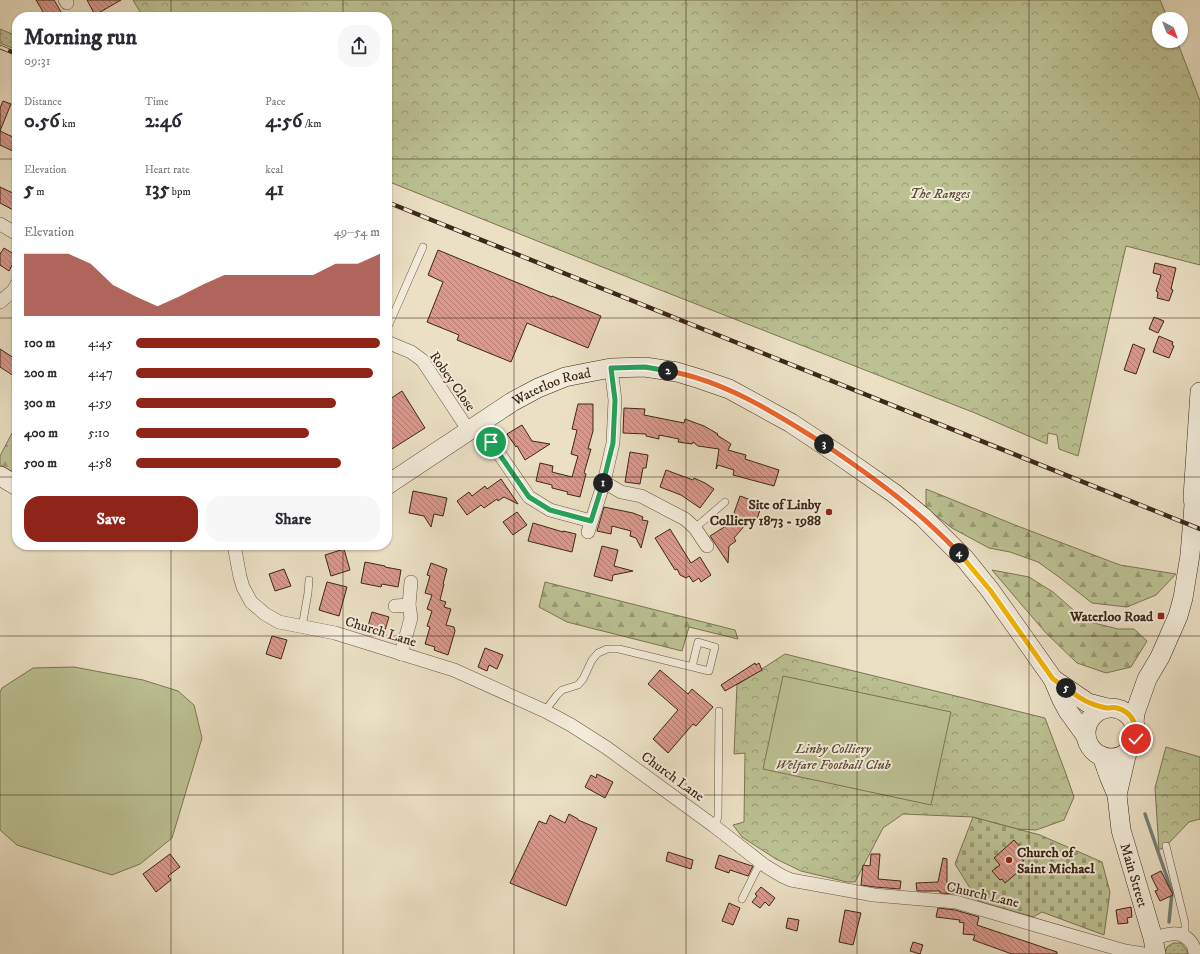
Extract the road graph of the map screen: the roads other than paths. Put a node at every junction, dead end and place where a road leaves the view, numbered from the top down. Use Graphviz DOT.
graph roads {
  1 [pos="0,224"];
  2 [pos="12,231"];
  3 [pos="423,247"];
  4 [pos="12,292"];
  5 [pos="0,302"];
  6 [pos="392,318"];
  7 [pos="392,344"];
  8 [pos="611,368"];
  9 [pos="1200,392"];
  10 [pos="469,431"];
  11 [pos="491,442"];
  12 [pos="0,476"];
  13 [pos="392,482"];
  14 [pos="604,482"];
  15 [pos="12,483"];
  16 [pos="725,502"];
  17 [pos="695,528"];
  18 [pos="707,546"];
  19 [pos="235,550"];
  20 [pos="309,580"];
  21 [pos="411,582"];
  22 [pos="409,605"];
  23 [pos="396,606"];
  24 [pos="302,627"];
  25 [pos="401,654"];
  26 [pos="692,667"];
  27 [pos="1053,679"];
  28 [pos="1147,679"];
  29 [pos="1110,708"];
  30 [pos="545,711"];
  31 [pos="720,711"];
  32 [pos="1134,722"];
  33 [pos="1086,736"];
  34 [pos="1128,752"];
  35 [pos="1102,756"];
  36 [pos="1117,795"];
  37 [pos="714,826"];
  38 [pos="1166,846"];
  39 [pos="760,863"];
  40 [pos="742,899"];
  41 [pos="1185,937"];
  42 [pos="1151,949"];
  43 [pos="1197,950"];
  1 -- 2 [label="street"];
  3 -- 6 [label="lane"];
  4 -- 5 [label="street"];
  7 -- 10 [label="street, Robey Close"];
  8 -- 10 [label="street, Waterloo Road"];
  8 -- 14 [label="street"];
  8 -- 27 [label="street, Waterloo Road"];
  9 -- 28 [label="street"];
  10 -- 13 [label="street, Waterloo Road"];
  11 -- 14 [label="street"];
  12 -- 15 [label="street"];
  14 -- 17 [label="street"];
  16 -- 17 [label="lane"];
  17 -- 18 [label="street"];
  19 -- 24 [label="street, Church Lane"];
  20 -- 24 [label="lane"];
  21 -- 22 [label="street"];
  22 -- 23 [label="street"];
  22 -- 25 [label="street"];
  24 -- 25 [label="street, Church Lane"];
  25 -- 30 [label="street, Church Lane"];
  26 -- 30 [label="lane"];
  27 -- 29 [label="street, Waterloo Road"];
  27 -- 33 [label="street, Waterloo Road"];
  28 -- 29 [label="street"];
  28 -- 32 [label="street"];
  29 -- 32 [label="street"];
  29 -- 33 [label="street"];
  30 -- 37 [label="street, Church Lane"];
  31 -- 37 [label="lane"];
  32 -- 34 [label="street"];
  33 -- 35 [label="street"];
  34 -- 35 [label="street"];
  34 -- 36 [label="street"];
  35 -- 36 [label="street"];
  36 -- 42 [label="street, Main Street"];
  37 -- 39 [label="street, Church Lane"];
  38 -- 41 [label="lane"];
  39 -- 40 [label="lane"];
  39 -- 42 [label="street, Church Lane"];
  41 -- 42 [label="street"];
  41 -- 43 [label="street"];
}
